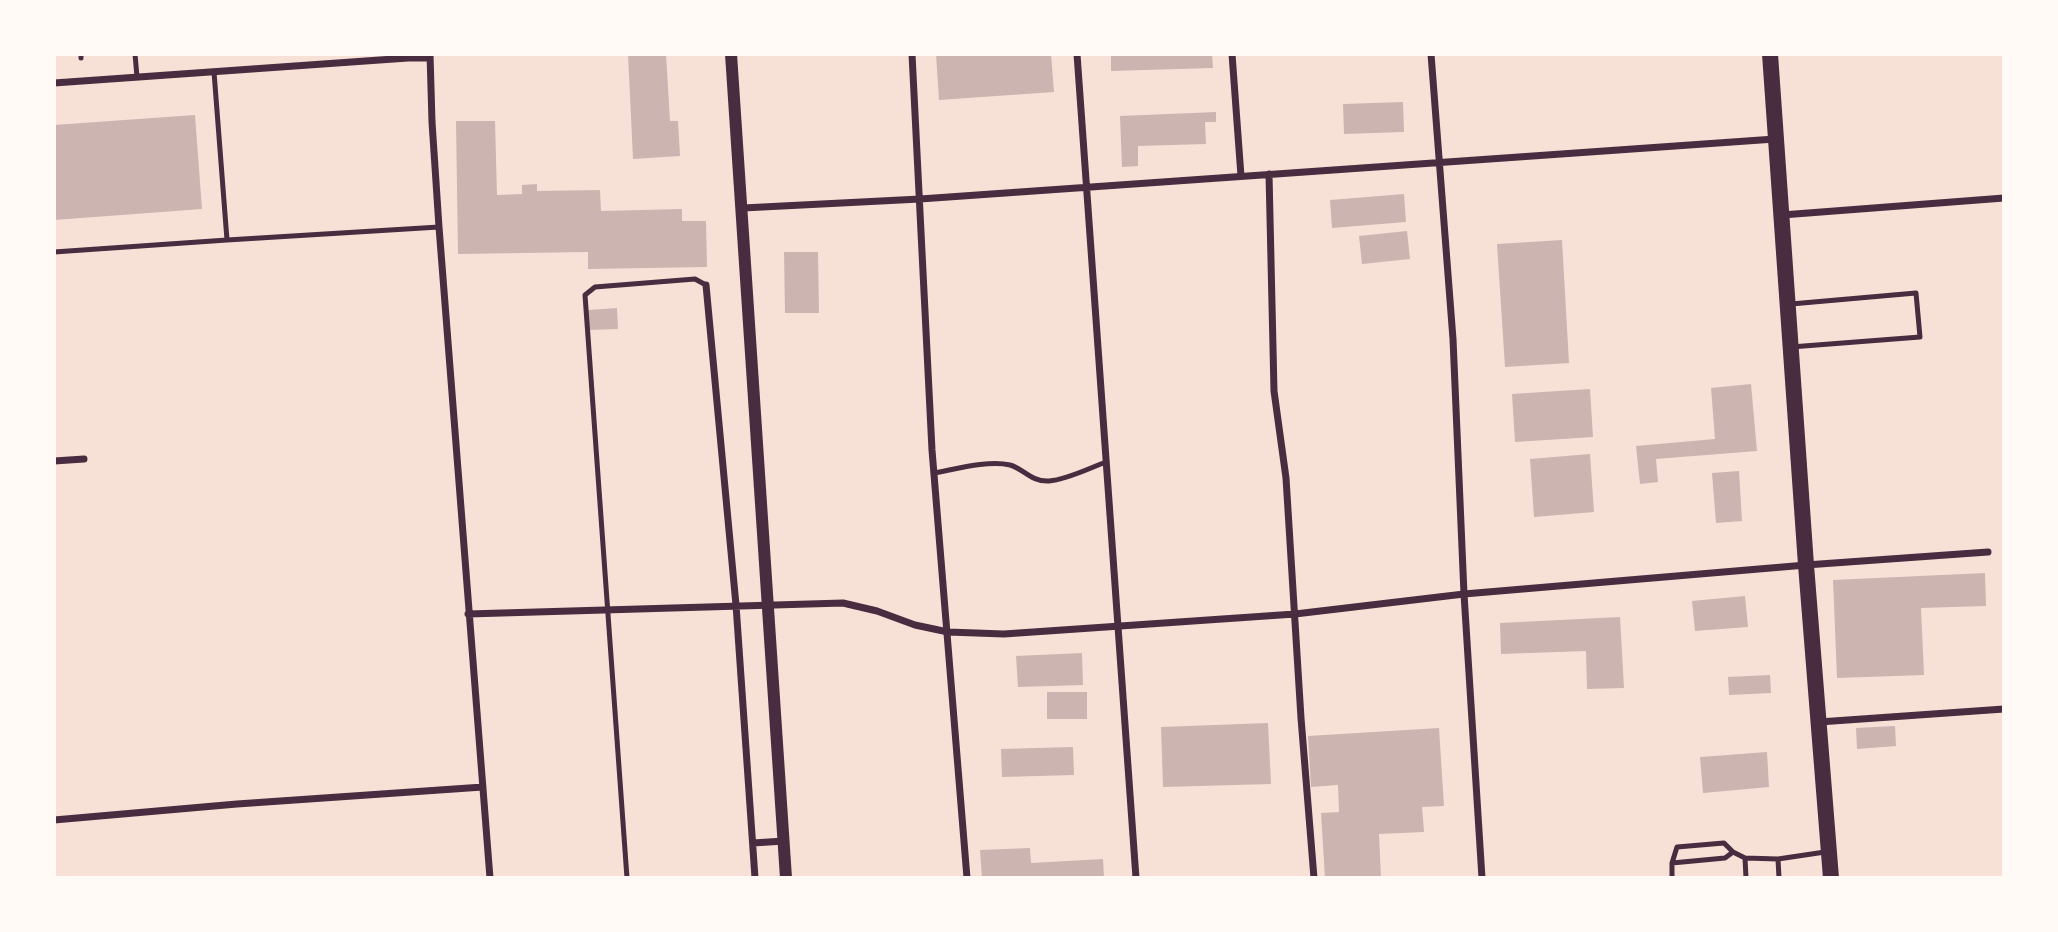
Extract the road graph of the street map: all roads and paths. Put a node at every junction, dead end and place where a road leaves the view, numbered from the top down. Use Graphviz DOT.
graph roads {
  1 [pos="135,54"];
  2 [pos="731,54"];
  3 [pos="912,54"];
  4 [pos="1077,54"];
  5 [pos="1232,54"];
  6 [pos="1431,54"];
  7 [pos="1770,54"];
  8 [pos="430,56"];
  9 [pos="214,72"];
  10 [pos="137,77"];
  11 [pos="54,83"];
  12 [pos="1776,139"];
  13 [pos="1438,162"];
  14 [pos="1269,174"];
  15 [pos="1241,176"];
  16 [pos="1086,188"];
  17 [pos="2004,198"];
  18 [pos="920,199"];
  19 [pos="743,208"];
  20 [pos="1782,215"];
  21 [pos="439,227"];
  22 [pos="227,240"];
  23 [pos="54,252"];
  24 [pos="706,285"];
  25 [pos="1788,305"];
  26 [pos="1791,348"];
  27 [pos="84,459"];
  28 [pos="54,461"];
  29 [pos="1106,462"];
  30 [pos="934,473"];
  31 [pos="1988,552"];
  32 [pos="1806,565"];
  33 [pos="1464,594"];
  34 [pos="767,604"];
  35 [pos="736,605"];
  36 [pos="608,609"];
  37 [pos="468,614"];
  38 [pos="1295,614"];
  39 [pos="1118,626"];
  40 [pos="948,632"];
  41 [pos="2004,709"];
  42 [pos="1818,722"];
  43 [pos="483,787"];
  44 [pos="54,820"];
  45 [pos="784,841"];
  46 [pos="753,842"];
  47 [pos="1733,852"];
  48 [pos="1828,852"];
  49 [pos="1745,858"];
  50 [pos="1778,859"];
  51 [pos="1672,863"];
  52 [pos="490,878"];
  53 [pos="627,878"];
  54 [pos="755,878"];
  55 [pos="786,878"];
  56 [pos="967,878"];
  57 [pos="1136,878"];
  58 [pos="1314,878"];
  59 [pos="1482,878"];
  60 [pos="1672,878"];
  61 [pos="1745,878"];
  62 [pos="1779,878"];
  63 [pos="1830,878"];
  1 -- 10 [label="lane"];
  2 -- 19 [label="street"];
  3 -- 18 [label="street"];
  4 -- 16 [label="street"];
  5 -- 15 [label="street"];
  6 -- 13 [label="street"];
  7 -- 12 [label="main road"];
  8 -- 9 [label="street"];
  8 -- 21 [label="street"];
  9 -- 10 [label="street"];
  9 -- 22 [label="lane"];
  10 -- 11 [label="street"];
  12 -- 13 [label="street"];
  12 -- 20 [label="main road"];
  13 -- 14 [label="street"];
  13 -- 33 [label="street"];
  14 -- 15 [label="street"];
  14 -- 38 [label="street"];
  15 -- 16 [label="street"];
  16 -- 18 [label="street"];
  16 -- 29 [label="street"];
  17 -- 20 [label="street"];
  18 -- 19 [label="street"];
  18 -- 30 [label="street"];
  19 -- 34 [label="street"];
  20 -- 25 [label="main road"];
  21 -- 22 [label="lane"];
  21 -- 37 [label="street"];
  22 -- 23 [label="lane"];
  24 -- 35 [label="street"];
  24 -- 36 [label="lane"];
  25 -- 26 [label="main road"];
  25 -- 26 [label="lane"];
  26 -- 32 [label="main road"];
  27 -- 28 [label="street"];
  29 -- 30 [label="lane"];
  29 -- 39 [label="street"];
  30 -- 40 [label="street"];
  31 -- 32 [label="street"];
  32 -- 33 [label="street"];
  32 -- 42 [label="main road"];
  33 -- 38 [label="street"];
  33 -- 59 [label="street"];
  34 -- 35 [label="street"];
  34 -- 40 [label="street"];
  34 -- 45 [label="street"];
  35 -- 36 [label="street"];
  35 -- 46 [label="street"];
  36 -- 37 [label="street"];
  36 -- 53 [label="lane"];
  37 -- 43 [label="street"];
  38 -- 39 [label="street"];
  38 -- 58 [label="street"];
  39 -- 40 [label="street"];
  39 -- 57 [label="street"];
  40 -- 56 [label="street"];
  41 -- 42 [label="street"];
  42 -- 48 [label="main road"];
  43 -- 44 [label="street"];
  43 -- 52 [label="street"];
  45 -- 46 [label="street"];
  45 -- 55 [label="street"];
  46 -- 54 [label="street"];
  47 -- 49 [label="lane"];
  47 -- 51 [label="lane"];
  47 -- 51 [label="lane"];
  48 -- 50 [label="lane"];
  48 -- 63 [label="main road"];
  49 -- 50 [label="lane"];
  49 -- 61 [label="lane"];
  50 -- 62 [label="lane"];
  51 -- 60 [label="lane"];
}
